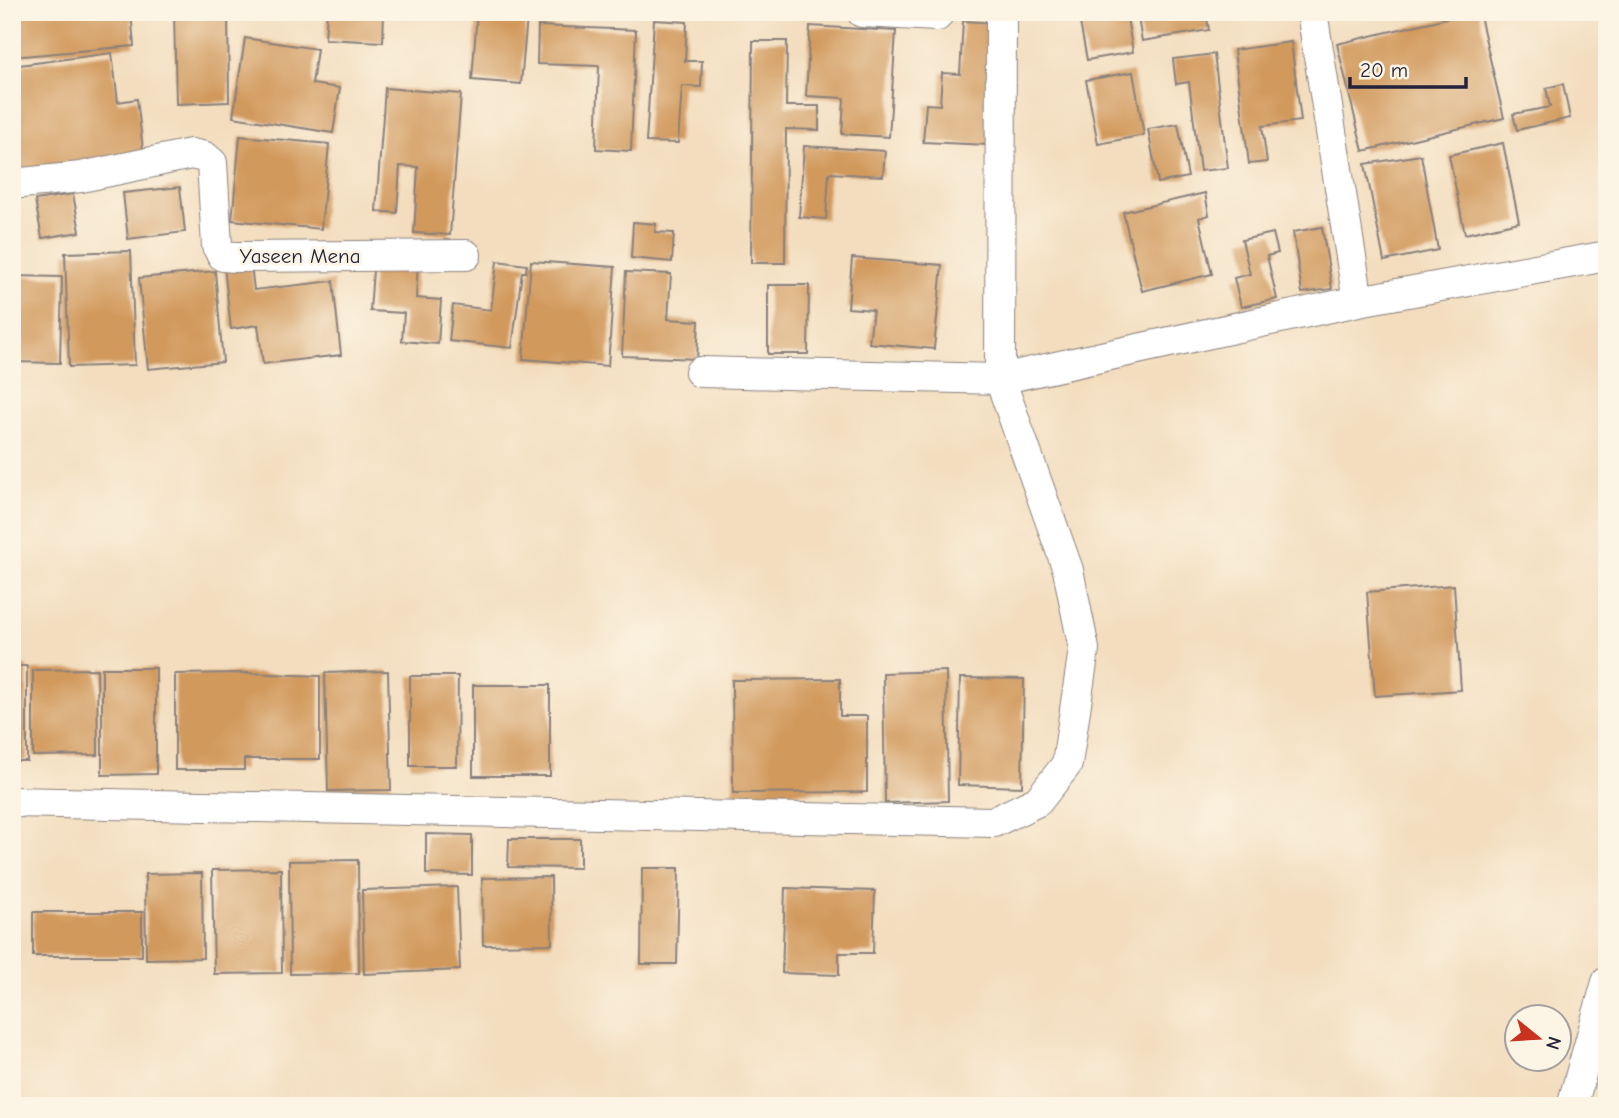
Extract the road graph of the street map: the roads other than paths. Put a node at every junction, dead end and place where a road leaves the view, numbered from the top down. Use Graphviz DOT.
graph roads {
  1 [pos="862,12"];
  2 [pos="1001,12"];
  3 [pos="1312,12"];
  4 [pos="937,16"];
  5 [pos="12,184"];
  6 [pos="466,254"];
  7 [pos="1607,256"];
  8 [pos="1358,301"];
  9 [pos="700,372"];
  10 [pos="1000,379"];
  11 [pos="12,802"];
  12 [pos="1607,982"];
  13 [pos="1572,1106"];
  1 -- 4 [label="street"];
  2 -- 10 [label="street"];
  3 -- 8 [label="street"];
  5 -- 6 [label="street, Yaseen Mena"];
  7 -- 8 [label="street"];
  8 -- 10 [label="street"];
  9 -- 10 [label="street"];
  10 -- 11 [label="street"];
  12 -- 13 [label="street"];
}
